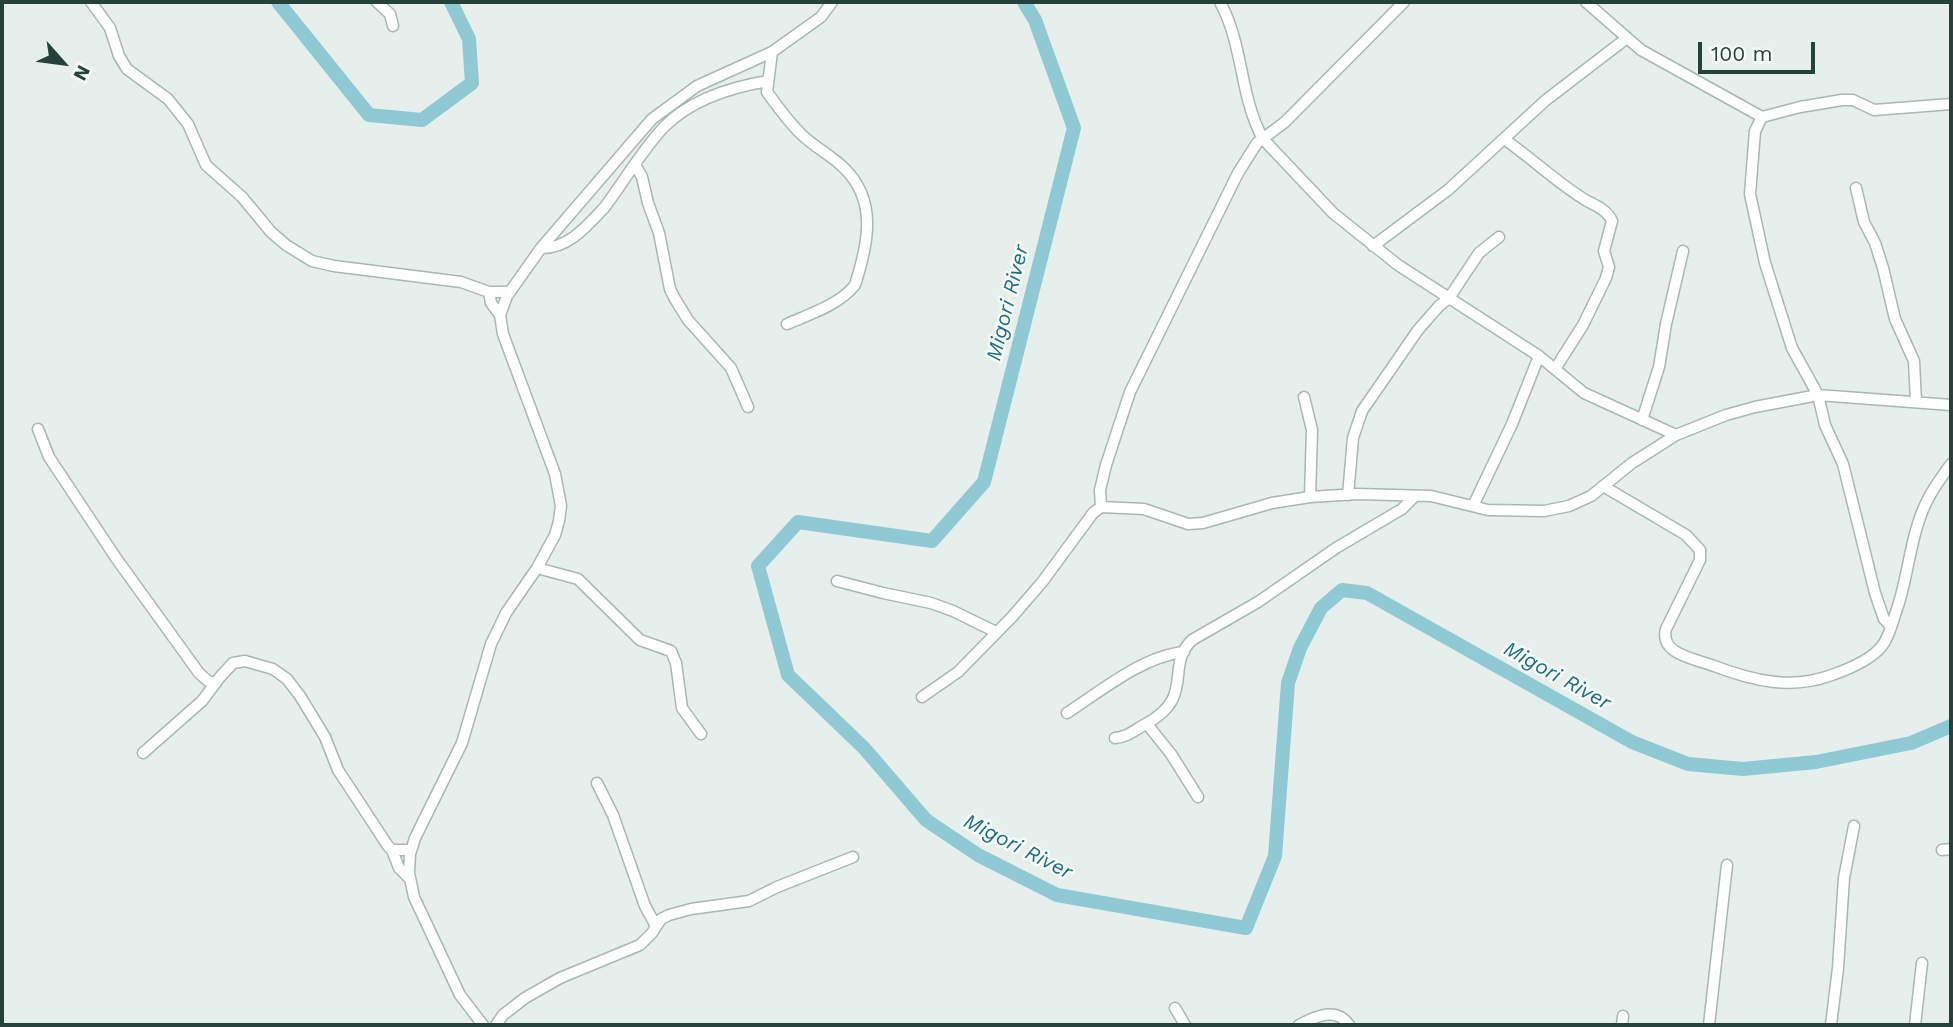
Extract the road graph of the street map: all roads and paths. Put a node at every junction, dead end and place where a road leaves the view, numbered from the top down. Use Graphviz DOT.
graph roads {
  1 [pos="91,2"];
  2 [pos="377,2"];
  3 [pos="832,2"];
  4 [pos="1220,2"];
  5 [pos="1404,2"];
  6 [pos="1586,2"];
  7 [pos="393,26"];
  8 [pos="1627,38"];
  9 [pos="772,52"];
  10 [pos="768,81"];
  11 [pos="1951,104"];
  12 [pos="1762,117"];
  13 [pos="1263,139"];
  14 [pos="1504,139"];
  15 [pos="636,166"];
  16 [pos="1856,187"];
  17 [pos="1499,237"];
  18 [pos="1373,246"];
  19 [pos="541,248"];
  20 [pos="1683,251"];
  21 [pos="489,292"];
  22 [pos="509,292"];
  23 [pos="1449,298"];
  24 [pos="500,315"];
  25 [pos="787,324"];
  26 [pos="1539,356"];
  27 [pos="1555,369"];
  28 [pos="1818,396"];
  29 [pos="1304,397"];
  30 [pos="1916,402"];
  31 [pos="1951,405"];
  32 [pos="748,407"];
  33 [pos="1642,420"];
  34 [pos="38,429"];
  35 [pos="1676,435"];
  36 [pos="1951,464"];
  37 [pos="1603,486"];
  38 [pos="1348,495"];
  39 [pos="1415,496"];
  40 [pos="1310,497"];
  41 [pos="1101,506"];
  42 [pos="1474,506"];
  43 [pos="537,568"];
  44 [pos="837,581"];
  45 [pos="1891,626"];
  46 [pos="996,632"];
  47 [pos="1184,652"];
  48 [pos="216,683"];
  49 [pos="922,697"];
  50 [pos="1067,713"];
  51 [pos="1147,724"];
  52 [pos="701,734"];
  53 [pos="1115,738"];
  54 [pos="143,753"];
  55 [pos="597,783"];
  56 [pos="1198,797"];
  57 [pos="1854,826"];
  58 [pos="392,850"];
  59 [pos="411,850"];
  60 [pos="853,857"];
  61 [pos="1727,865"];
  62 [pos="410,880"];
  63 [pos="656,926"];
  64 [pos="1922,963"];
  65 [pos="1175,1008"];
  66 [pos="483,1025"];
  67 [pos="496,1025"];
  68 [pos="1185,1025"];
  69 [pos="1299,1025"];
  70 [pos="1349,1025"];
  71 [pos="1709,1025"];
  72 [pos="1831,1025"];
  73 [pos="1915,1025"];
  1 -- 21 [label="street"];
  2 -- 7 [label="street"];
  3 -- 9 [label="street"];
  4 -- 13 [label="street"];
  5 -- 13 [label="street"];
  6 -- 8 [label="street"];
  8 -- 12 [label="street"];
  8 -- 14 [label="street"];
  9 -- 10 [label="street"];
  9 -- 19 [label="street"];
  10 -- 15 [label="street"];
  10 -- 25 [label="street"];
  11 -- 12 [label="street"];
  12 -- 28 [label="street"];
  13 -- 18 [label="street"];
  13 -- 41 [label="street"];
  14 -- 18 [label="street"];
  14 -- 27 [label="street"];
  15 -- 19 [label="street"];
  15 -- 32 [label="street"];
  16 -- 30 [label="street"];
  17 -- 23 [label="street"];
  18 -- 23 [label="street"];
  19 -- 22 [label="street"];
  20 -- 33 [label="street"];
  21 -- 22 [label="street"];
  21 -- 24 [label="street"];
  22 -- 24 [label="street"];
  23 -- 26 [label="street"];
  23 -- 38 [label="street"];
  24 -- 43 [label="street"];
  26 -- 27 [label="street"];
  26 -- 42 [label="street"];
  27 -- 33 [label="street"];
  28 -- 30 [label="street"];
  28 -- 35 [label="street"];
  28 -- 45 [label="street"];
  29 -- 40 [label="street"];
  30 -- 31 [label="street"];
  33 -- 35 [label="street"];
  34 -- 48 [label="street"];
  35 -- 37 [label="street"];
  36 -- 45 [label="street"];
  37 -- 42 [label="street"];
  37 -- 45 [label="street"];
  38 -- 39 [label="street"];
  38 -- 40 [label="street"];
  39 -- 42 [label="street"];
  39 -- 47 [label="street"];
  40 -- 41 [label="street"];
  41 -- 46 [label="street"];
  43 -- 52 [label="street"];
  43 -- 59 [label="street"];
  44 -- 46 [label="street"];
  46 -- 49 [label="street"];
  47 -- 50 [label="street"];
  47 -- 51 [label="street"];
  48 -- 54 [label="street"];
  48 -- 58 [label="street"];
  51 -- 53 [label="street"];
  51 -- 56 [label="street"];
  55 -- 63 [label="street"];
  57 -- 72 [label="street"];
  58 -- 59 [label="street"];
  58 -- 62 [label="street"];
  59 -- 62 [label="street"];
  60 -- 63 [label="street"];
  61 -- 71 [label="street"];
  62 -- 66 [label="street"];
  63 -- 67 [label="street"];
  64 -- 73 [label="street"];
  65 -- 68 [label="street"];
  69 -- 70 [label="street"];
}
